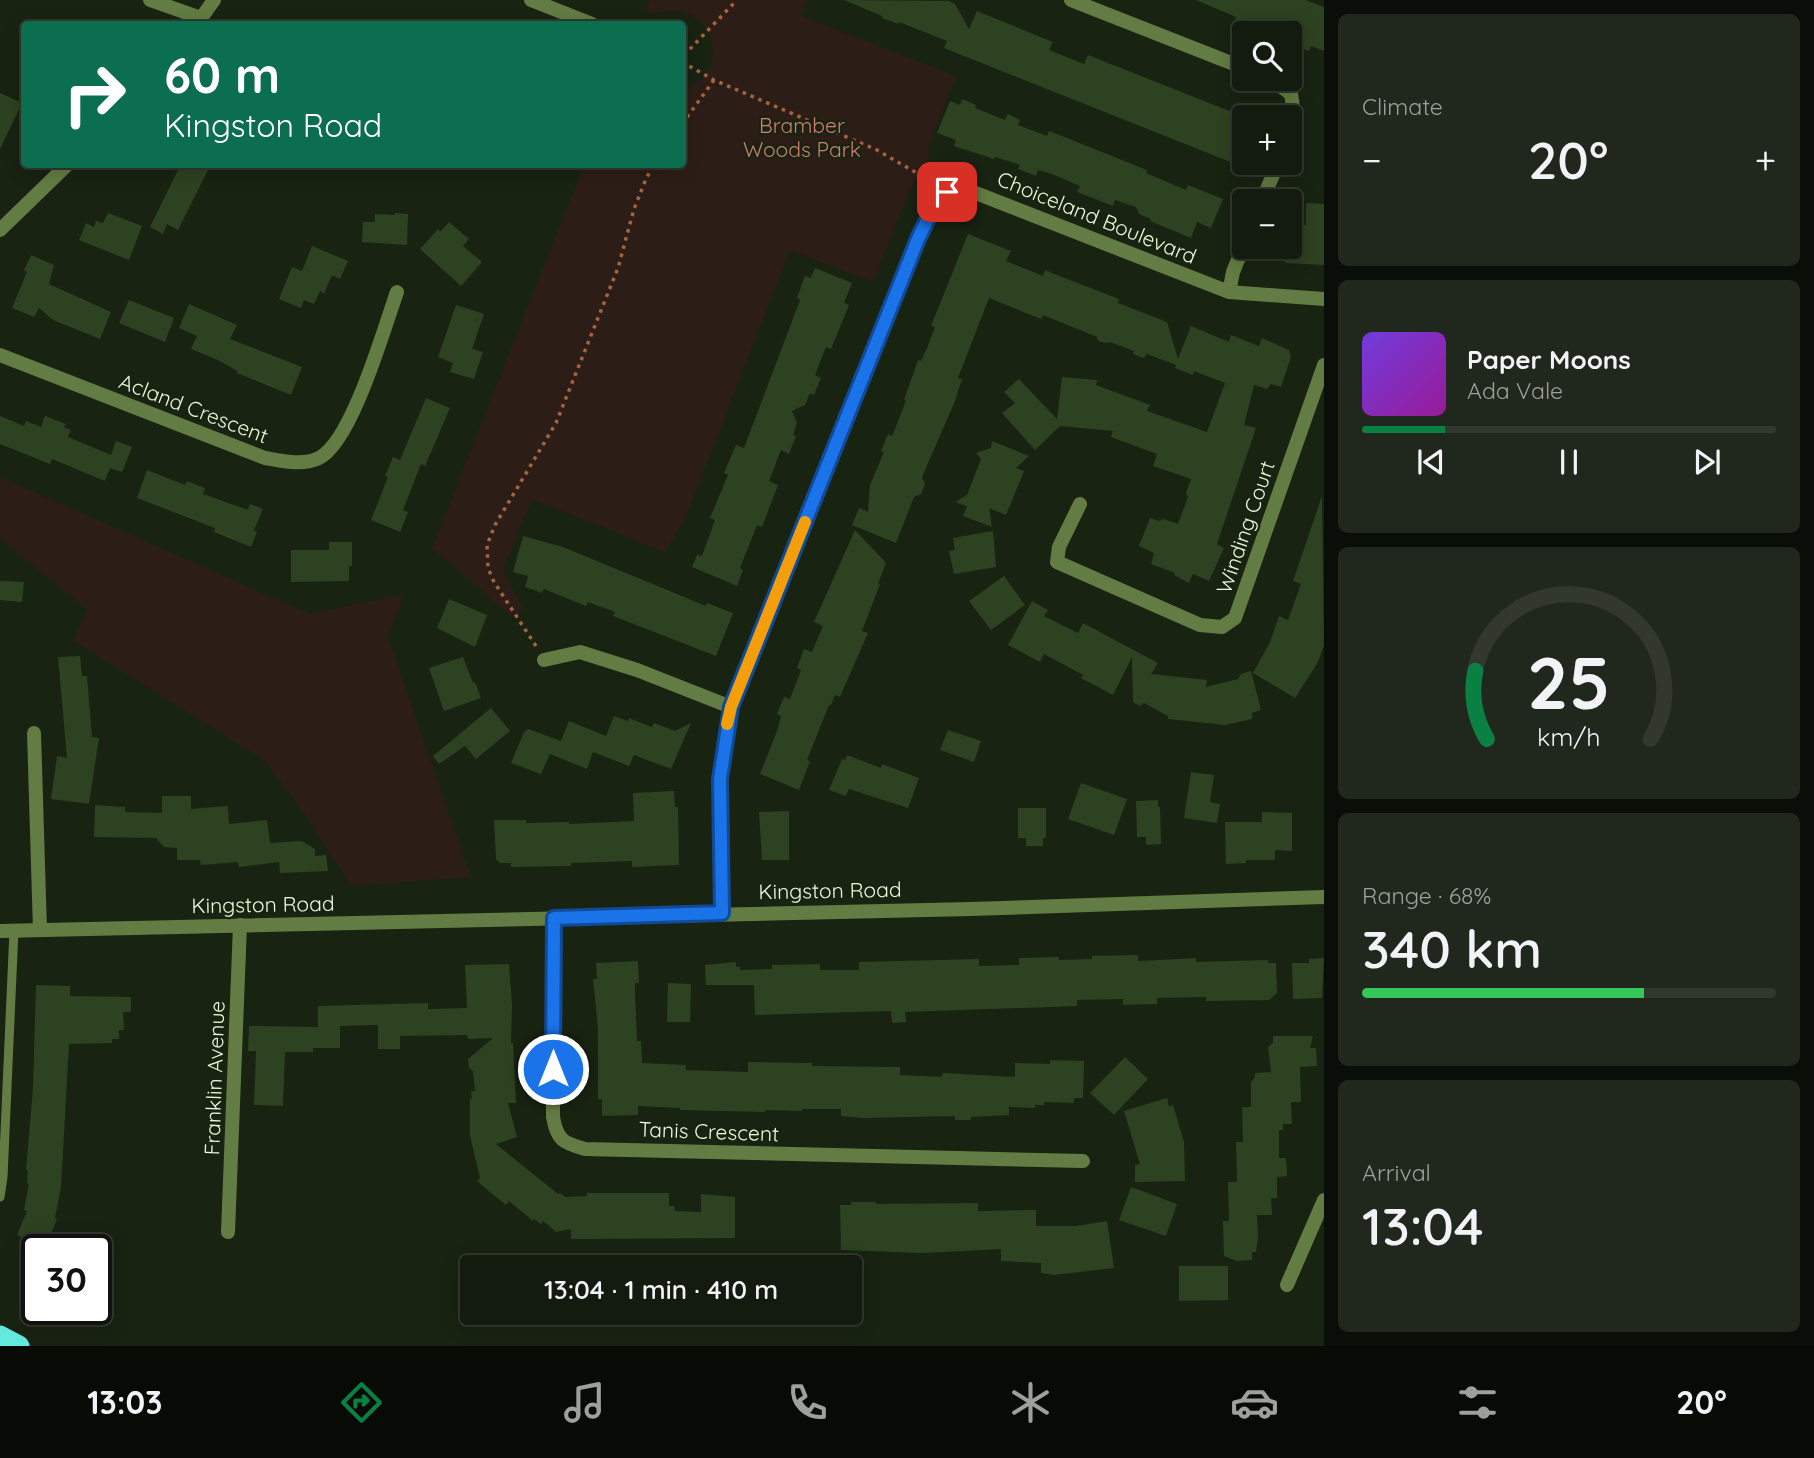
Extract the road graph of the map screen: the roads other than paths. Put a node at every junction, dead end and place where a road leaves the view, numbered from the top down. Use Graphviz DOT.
graph roads {
  1 [pos="150,0"];
  2 [pos="214,0"];
  3 [pos="531,0"];
  4 [pos="1070,0"];
  5 [pos="199,21"];
  6 [pos="584,21"];
  7 [pos="1232,63"];
  8 [pos="64,168"];
  9 [pos="0,230"];
  10 [pos="1238,259"];
  11 [pos="397,292"];
  12 [pos="1228,292"];
  13 [pos="1324,299"];
  14 [pos="0,355"];
  15 [pos="1324,365"];
  16 [pos="1080,504"];
  17 [pos="544,660"];
  18 [pos="731,707"];
  19 [pos="34,733"];
  20 [pos="1324,897"];
  21 [pos="722,913"];
  22 [pos="554,918"];
  23 [pos="240,925"];
  24 [pos="7,930"];
  25 [pos="40,930"];
  26 [pos="5,1047"];
  27 [pos="3,1131"];
  28 [pos="1083,1161"];
  29 [pos="0,1197"];
  30 [pos="1324,1200"];
  31 [pos="228,1232"];
  32 [pos="1287,1285"];
  33 [pos="0,1336"];
  34 [pos="19,1346"];
  1 -- 5 [label="street"];
  2 -- 5 [label="street"];
  3 -- 6 [label="street"];
  4 -- 7 [label="street"];
  8 -- 9 [label="street"];
  10 -- 12 [label="street"];
  11 -- 14 [label="street, Acland Crescent"];
  12 -- 13 [label="street, Choiceland Boulevard"];
  12 -- 18 [label="street, Choiceland Boulevard"];
  15 -- 16 [label="street, Winding Court"];
  17 -- 18 [label="street"];
  18 -- 21 [label="street"];
  19 -- 25 [label="street"];
  20 -- 21 [label="street, Kingston Road"];
  21 -- 22 [label="street, Kingston Road"];
  22 -- 23 [label="street, Kingston Road"];
  22 -- 28 [label="street, Tanis Crescent"];
  23 -- 25 [label="street, Kingston Road"];
  23 -- 31 [label="street, Franklin Avenue"];
  24 -- 25 [label="street, Kingston Road"];
  24 -- 26 [label="lane"];
  26 -- 27 [label="lane"];
  27 -- 29 [label="lane"];
  30 -- 32 [label="street"];
  33 -- 34 [label="highway"];
}
